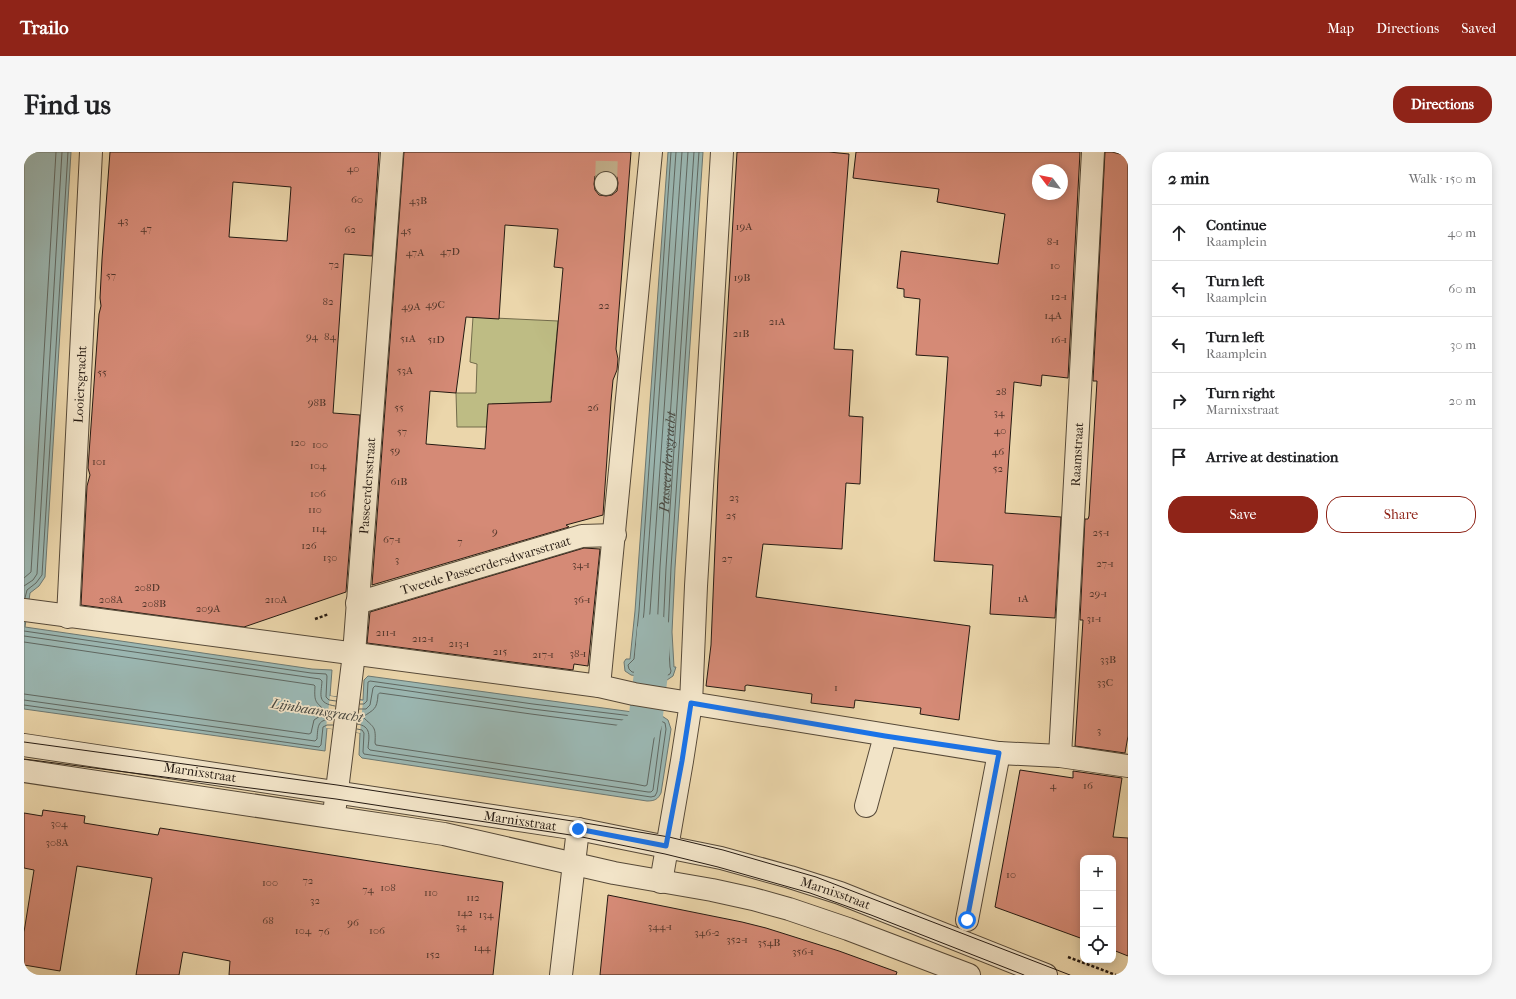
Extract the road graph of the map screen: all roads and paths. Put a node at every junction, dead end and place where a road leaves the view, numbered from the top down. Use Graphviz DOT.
graph roads {
  1 [pos="91,152"];
  2 [pos="392,152"];
  3 [pos="652,152"];
  4 [pos="722,152"];
  5 [pos="1093,152"];
  6 [pos="615,535"];
  7 [pos="357,603"];
  8 [pos="24,610"];
  9 [pos="57,615"];
  10 [pos="353,657"];
  11 [pos="600,686"];
  12 [pos="691,703"];
  13 [pos="885,736"];
  14 [pos="24,745"];
  15 [pos="999,753"];
  16 [pos="1060,756"];
  17 [pos="1128,766"];
  18 [pos="24,771"];
  19 [pos="337,792"];
  20 [pos="866,806"];
  21 [pos="334,818"];
  22 [pos="578,829"];
  23 [pos="666,846"];
  24 [pos="573,864"];
  25 [pos="661,882"];
  26 [pos="967,920"];
  27 [pos="561,975"];
  28 [pos="969,975"];
  29 [pos="1046,975"];
  1 -- 9 [label="street, Looiersgracht"];
  2 -- 7 [label="street, Passeerdersstraat"];
  3 -- 6 [label="street"];
  4 -- 12 [label="street"];
  5 -- 16 [label="street, Raamstraat"];
  6 -- 7 [label="street, Tweede Passeerdersdwarsstraat"];
  6 -- 11 [label="street"];
  7 -- 10 [label="street, Passeerdersstraat"];
  8 -- 9 [label="street"];
  9 -- 10 [label="street"];
  10 -- 11 [label="street"];
  10 -- 19 [label="street, Passeerdersstraat"];
  11 -- 12 [label="street"];
  12 -- 13 [label="street"];
  12 -- 23 [label="street"];
  13 -- 15 [label="street"];
  13 -- 20 [label="street"];
  14 -- 19 [label="street, Marnixstraat"];
  15 -- 16 [label="street"];
  15 -- 26 [label="street"];
  16 -- 17 [label="street"];
  18 -- 21 [label="street, Marnixstraat"];
  19 -- 21 [label="street, Passeerdersstraat"];
  19 -- 22 [label="street, Marnixstraat"];
  21 -- 24 [label="street, Marnixstraat"];
  22 -- 23 [label="street, Marnixstraat"];
  22 -- 24 [label="street"];
  23 -- 25 [label="street"];
  23 -- 29 [label="street, Marnixstraat"];
  24 -- 25 [label="street, Marnixstraat"];
  24 -- 27 [label="street"];
  25 -- 28 [label="street, Marnixstraat"];
}
